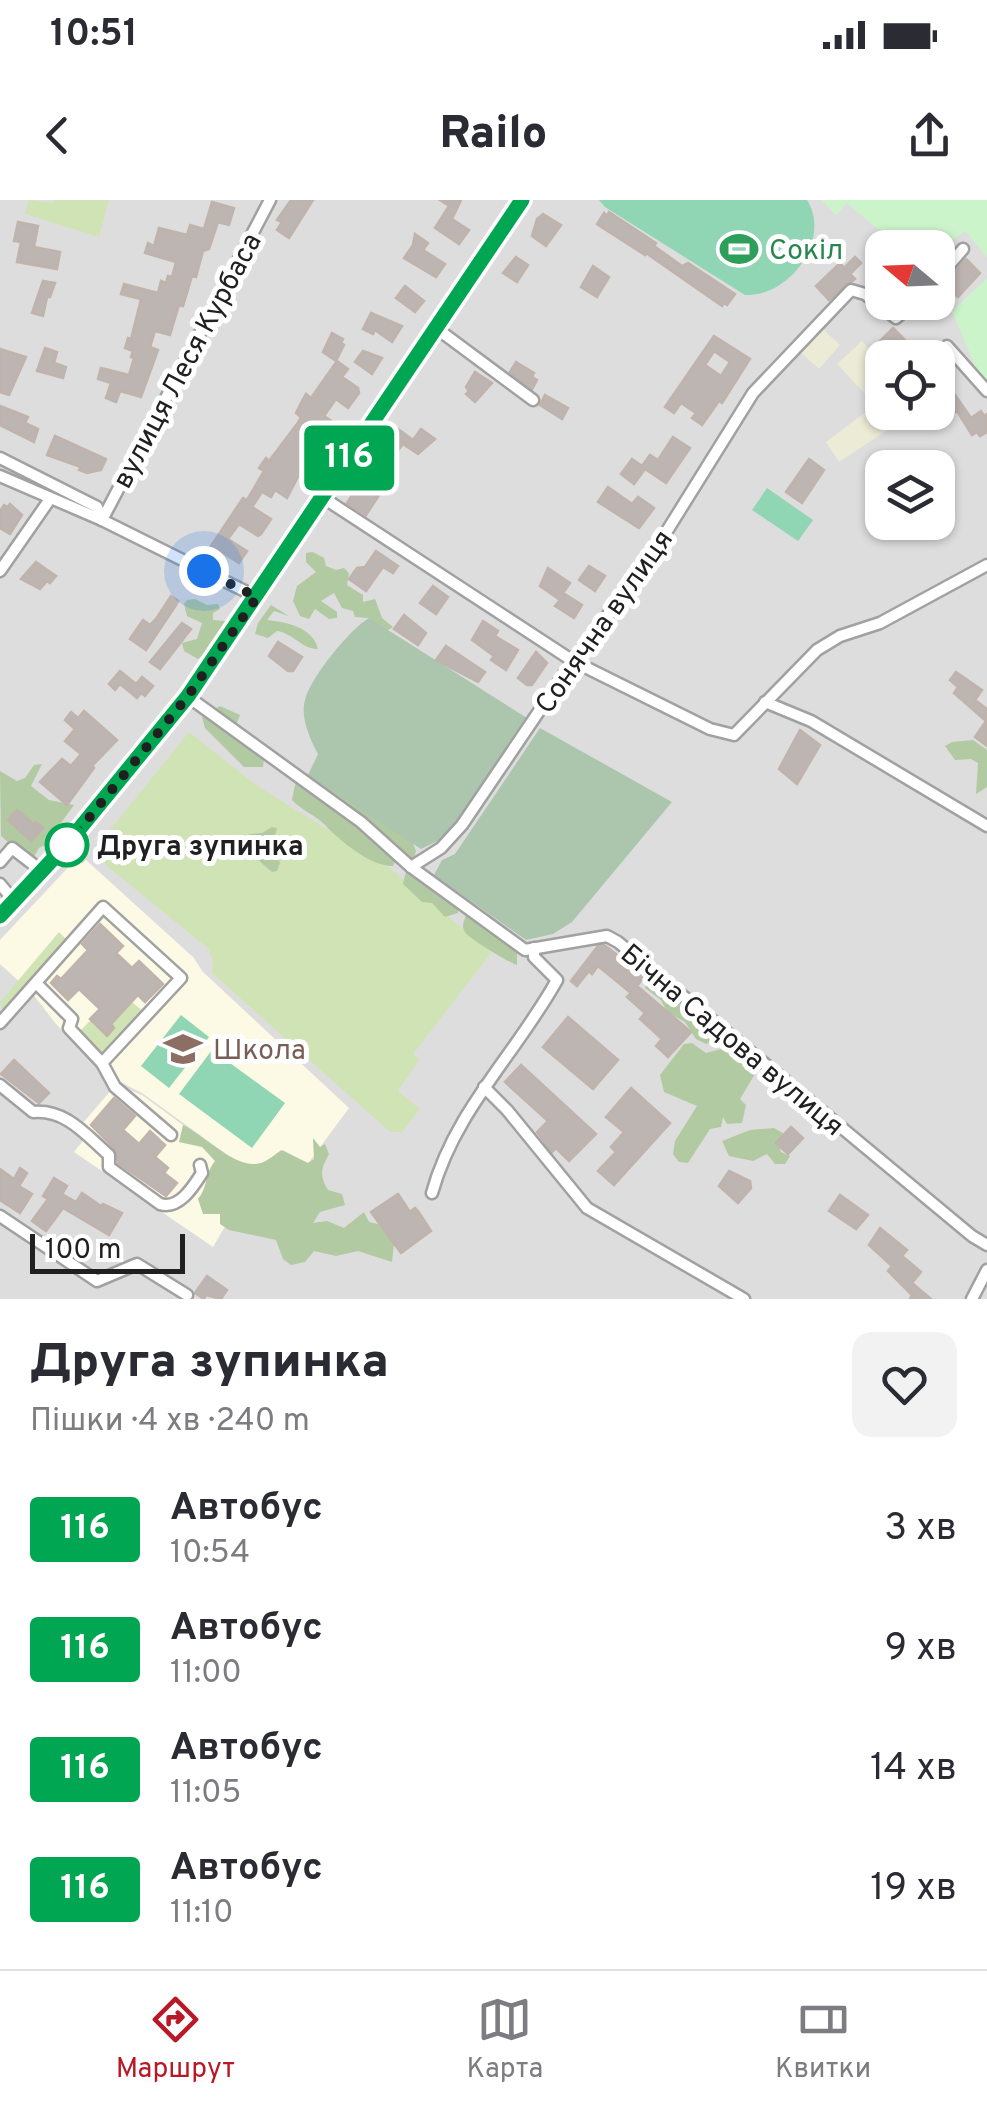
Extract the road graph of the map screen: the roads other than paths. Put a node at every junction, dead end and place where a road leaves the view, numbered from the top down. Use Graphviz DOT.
graph roads {
  1 [pos="270,200"];
  2 [pos="522,200"];
  3 [pos="963,249"];
  4 [pos="955,258"];
  5 [pos="865,294"];
  6 [pos="436,328"];
  7 [pos="955,355"];
  8 [pos="987,391"];
  9 [pos="532,400"];
  10 [pos="0,458"];
  11 [pos="0,476"];
  12 [pos="322,497"];
  13 [pos="50,499"];
  14 [pos="102,520"];
  15 [pos="987,564"];
  16 [pos="0,571"];
  17 [pos="257,597"];
  18 [pos="574,661"];
  19 [pos="188,696"];
  20 [pos="765,702"];
  21 [pos="987,826"];
  22 [pos="0,862"];
  23 [pos="411,867"];
  24 [pos="43,872"];
  25 [pos="0,884"];
  26 [pos="15,902"];
  27 [pos="0,916"];
  28 [pos="534,948"];
  29 [pos="36,983"];
  30 [pos="0,1023"];
  31 [pos="102,1063"];
  32 [pos="0,1085"];
  33 [pos="484,1087"];
  34 [pos="171,1135"];
  35 [pos="200,1165"];
  36 [pos="432,1193"];
  37 [pos="0,1216"];
  38 [pos="987,1244"];
  39 [pos="987,1270"];
  40 [pos="188,1295"];
  41 [pos="744,1299"];
  42 [pos="972,1299"];
  1 -- 14 [label="street, вулиця Леся Курбаса"];
  2 -- 6 [label="street"];
  3 -- 4 [label="street"];
  5 -- 18 [label="street, Сонячна вулиця"];
  6 -- 9 [label="street"];
  6 -- 12 [label="street"];
  7 -- 8 [label="street"];
  10 -- 14 [label="street"];
  11 -- 13 [label="street"];
  12 -- 17 [label="street"];
  12 -- 18 [label="street"];
  13 -- 14 [label="street"];
  13 -- 16 [label="street"];
  14 -- 17 [label="street"];
  15 -- 20 [label="street"];
  17 -- 19 [label="street"];
  18 -- 20 [label="street"];
  18 -- 23 [label="street, Сонячна вулиця"];
  19 -- 23 [label="street"];
  19 -- 24 [label="street"];
  20 -- 21 [label="street"];
  22 -- 24 [label="street"];
  23 -- 28 [label="street"];
  24 -- 26 [label="street"];
  25 -- 26 [label="street"];
  26 -- 27 [label="street"];
  28 -- 33 [label="street"];
  28 -- 38 [label="street, Бічна Садова вулиця"];
  29 -- 30 [label="street"];
  29 -- 31 [label="street"];
  29 -- 31 [label="street"];
  31 -- 34 [label="street"];
  32 -- 35 [label="street"];
  33 -- 36 [label="street"];
  33 -- 41 [label="street"];
  37 -- 40 [label="street"];
  39 -- 42 [label="street"];
}
